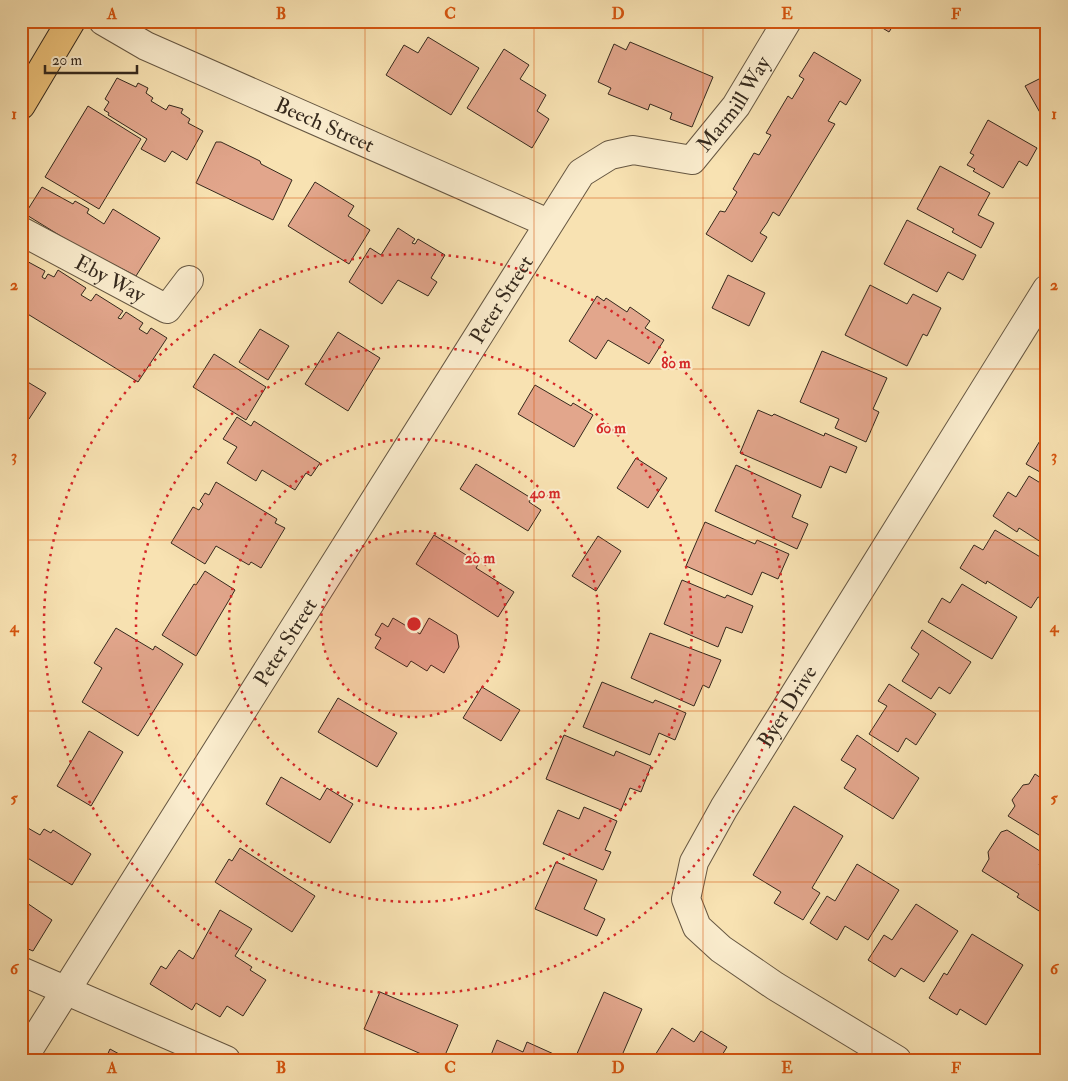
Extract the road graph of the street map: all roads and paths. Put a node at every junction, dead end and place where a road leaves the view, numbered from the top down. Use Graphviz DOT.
graph roads {
  1 [pos="71,21"];
  2 [pos="103,21"];
  3 [pos="787,21"];
  4 [pos="21,105"];
  5 [pos="548,223"];
  6 [pos="21,231"];
  7 [pos="189,280"];
  8 [pos="1047,289"];
  9 [pos="21,971"];
  10 [pos="64,991"];
  11 [pos="22,1060"];
  12 [pos="226,1060"];
  13 [pos="897,1060"];
  1 -- 4 [label="main road"];
  2 -- 5 [label="street, Beech Street"];
  3 -- 5 [label="street, Marmill Way"];
  5 -- 10 [label="street, Peter Street"];
  6 -- 7 [label="street, Eby Way"];
  8 -- 13 [label="street, Byer Drive"];
  9 -- 10 [label="street"];
  10 -- 11 [label="street, Peter Street"];
  10 -- 12 [label="street"];
}
